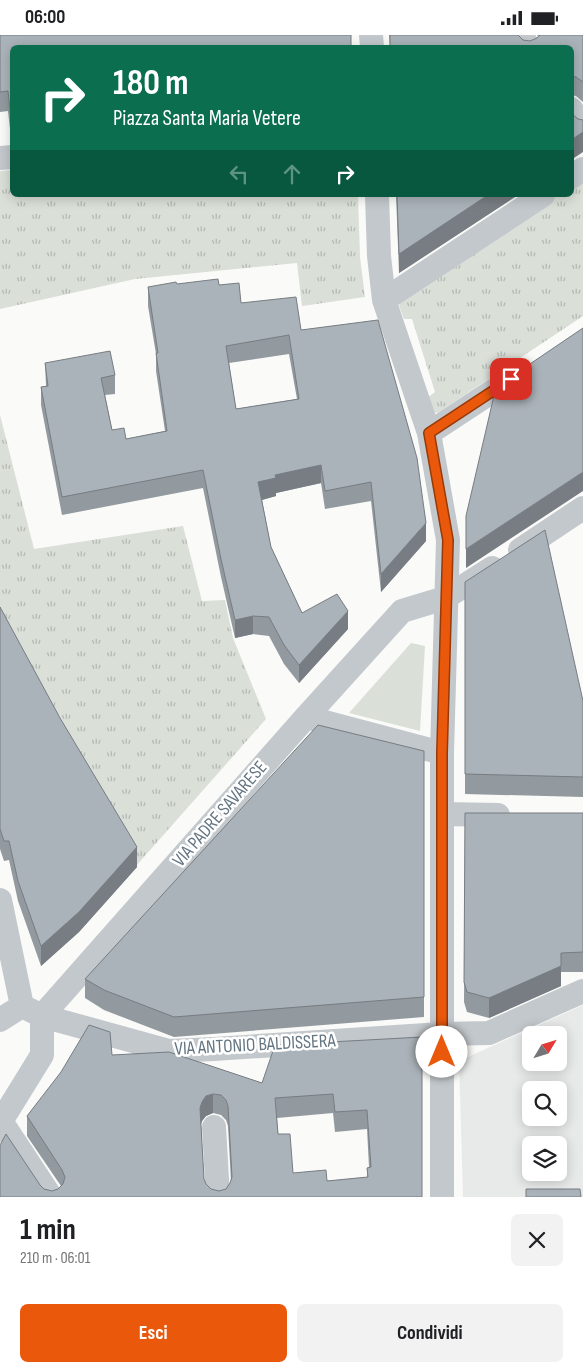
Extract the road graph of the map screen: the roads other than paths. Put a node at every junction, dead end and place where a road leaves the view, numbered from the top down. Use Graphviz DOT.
graph roads {
  1 [pos="574,113"];
  2 [pos="583,126"];
  3 [pos="377,197"];
  4 [pos="540,197"];
  5 [pos="384,301"];
  6 [pos="537,362"];
  7 [pos="429,433"];
  8 [pos="583,509"];
  9 [pos="445,598"];
  10 [pos="306,717"];
  11 [pos="442,753"];
  12 [pos="442,814"];
  13 [pos="517,815"];
  14 [pos="0,900"];
  15 [pos="583,991"];
  16 [pos="32,1011"];
  17 [pos="0,1020"];
  18 [pos="441,1034"];
  19 [pos="0,1122"];
  20 [pos="214,1127"];
  21 [pos="51,1197"];
  22 [pos="218,1197"];
  23 [pos="442,1197"];
  1 -- 2 [label="street"];
  3 -- 5 [label="street"];
  4 -- 5 [label="street"];
  5 -- 7 [label="street"];
  6 -- 7 [label="street"];
  7 -- 9 [label="street"];
  8 -- 9 [label="street, VIA PADRE SAVARESE"];
  9 -- 10 [label="street, VIA PADRE SAVARESE"];
  9 -- 11 [label="street"];
  10 -- 11 [label="street"];
  10 -- 16 [label="street, VIA PADRE SAVARESE"];
  11 -- 12 [label="street"];
  12 -- 13 [label="street"];
  12 -- 18 [label="street"];
  14 -- 16 [label="street"];
  15 -- 18 [label="street, VIA ANTONIO BALDISSERA"];
  16 -- 17 [label="street, VIA PADRE SAVARESE"];
  16 -- 18 [label="street, VIA ANTONIO BALDISSERA"];
  16 -- 19 [label="street"];
  18 -- 23 [label="street"];
  19 -- 21 [label="street"];
  20 -- 22 [label="street"];
}
